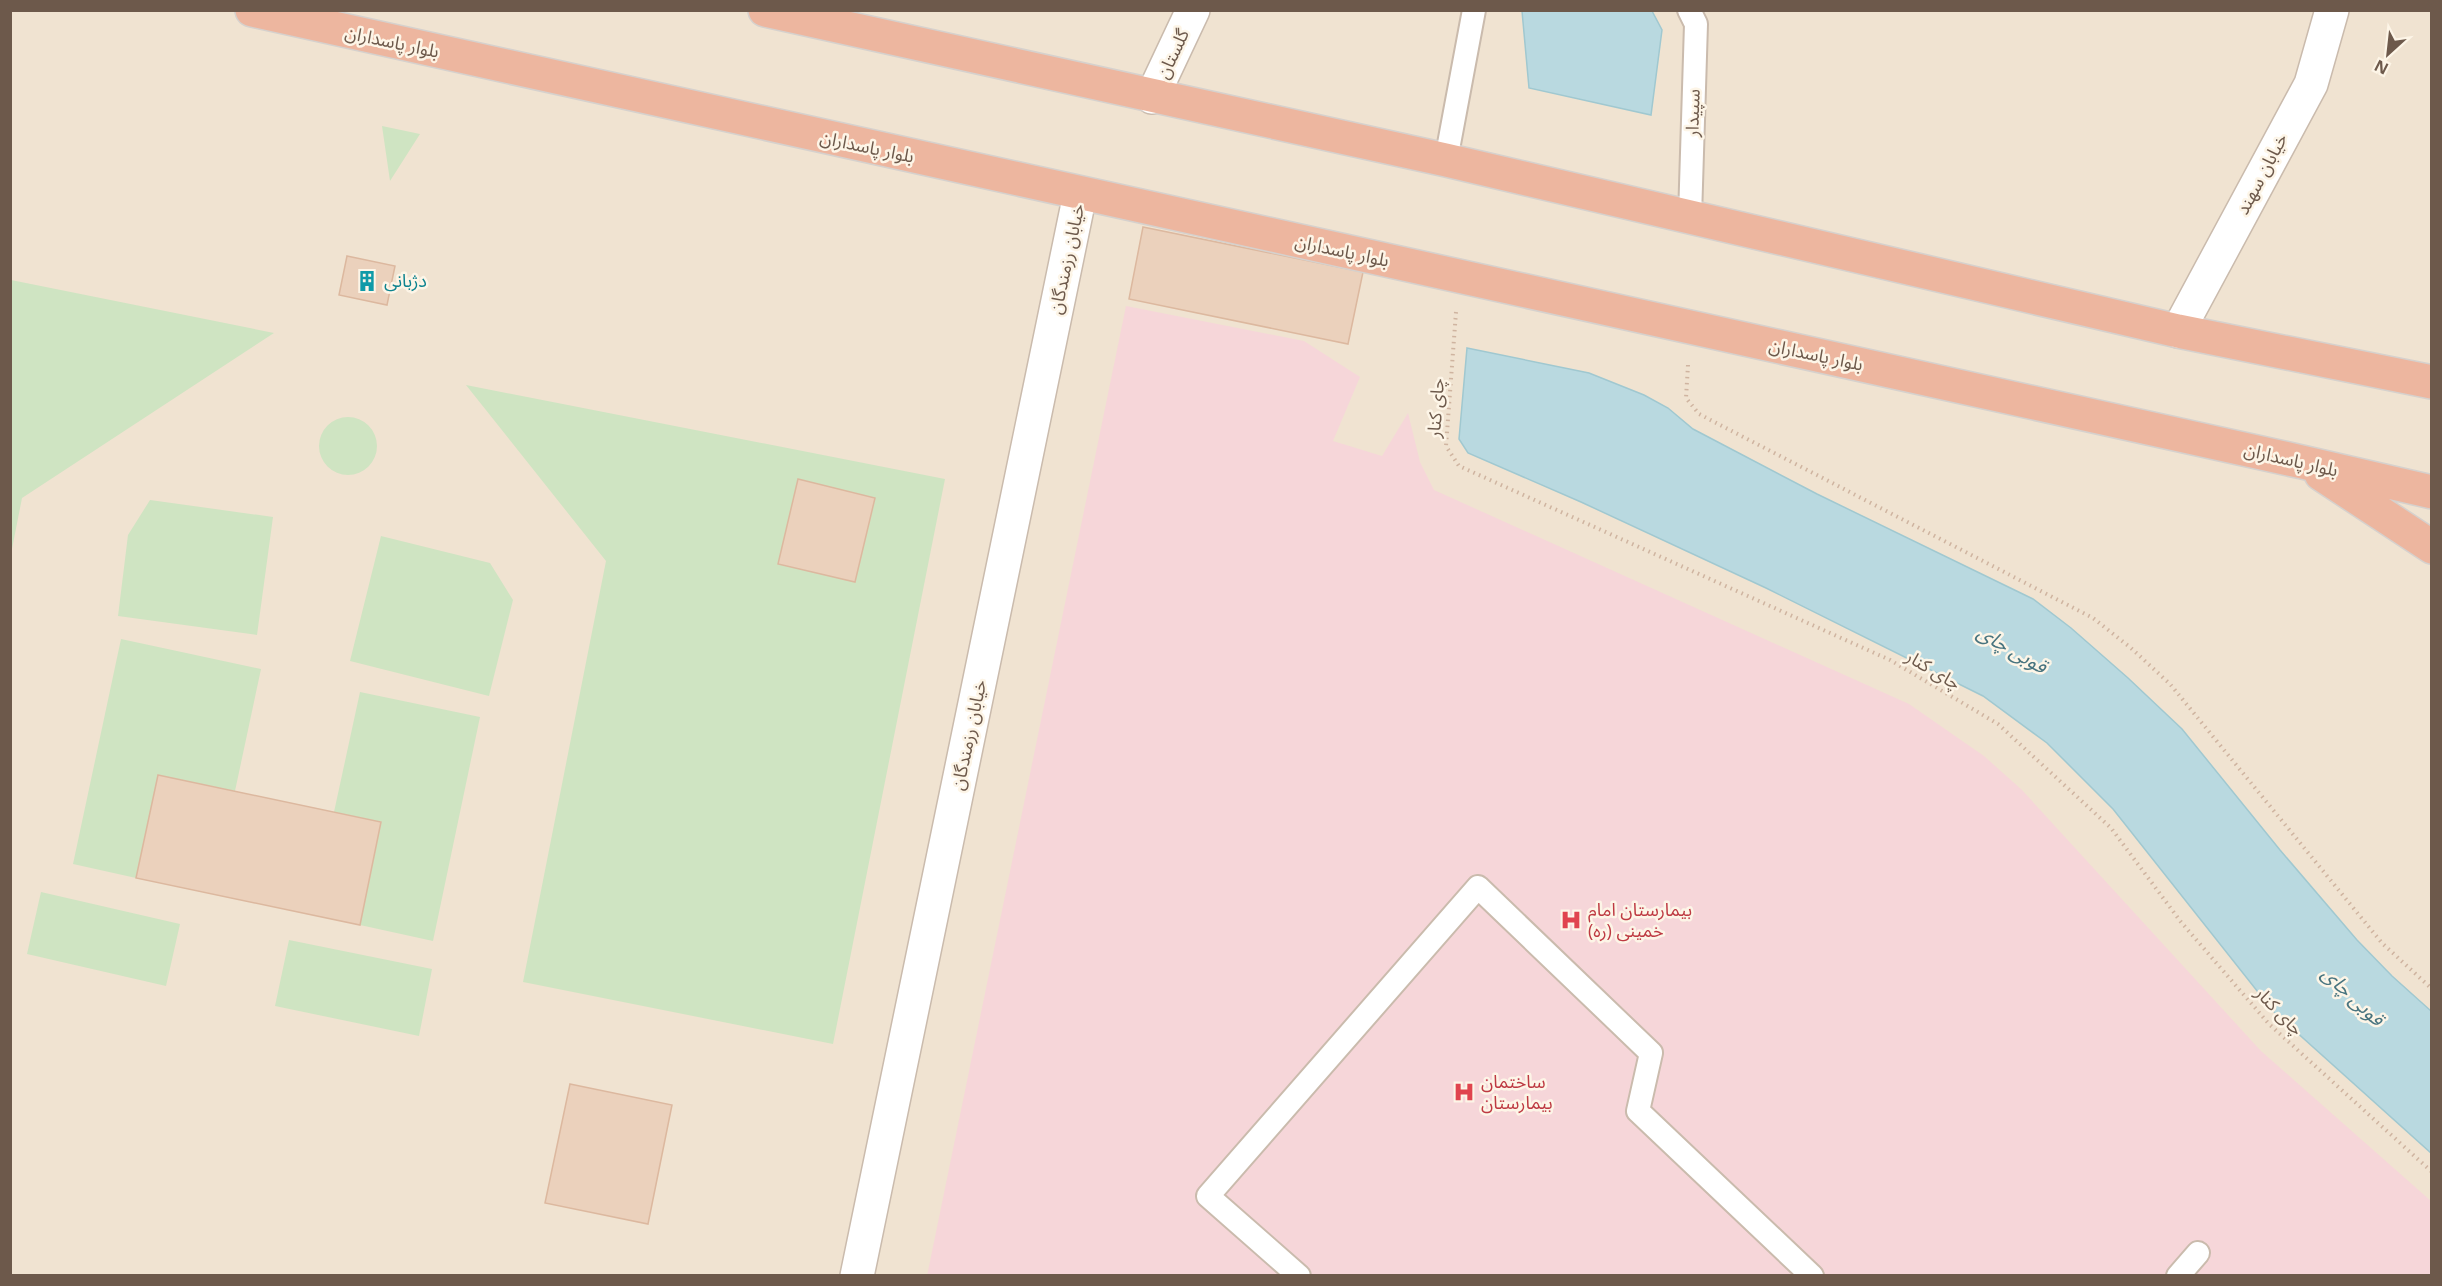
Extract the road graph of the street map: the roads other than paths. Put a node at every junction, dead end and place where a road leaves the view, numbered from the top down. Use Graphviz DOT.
graph roads {
  1 [pos="252,10"];
  2 [pos="765,10"];
  3 [pos="1193,10"];
  4 [pos="1474,10"];
  5 [pos="1689,10"];
  6 [pos="2332,10"];
  7 [pos="814,16"];
  8 [pos="1152,97"];
  9 [pos="1446,160"];
  10 [pos="1080,194"];
  11 [pos="1690,217"];
  12 [pos="2178,331"];
  13 [pos="2432,382"];
  14 [pos="2302,462"];
  15 [pos="2432,492"];
  16 [pos="2432,547"];
  17 [pos="2198,1253"];
  18 [pos="857,1275"];
  19 [pos="1299,1275"];
  20 [pos="1812,1275"];
  21 [pos="2178,1275"];
  1 -- 10 [label="highway, بلوار پاسداران"];
  2 -- 7 [label="highway"];
  3 -- 8 [label="street, گلستان"];
  4 -- 9 [label="lane"];
  5 -- 11 [label="lane, سپیدار"];
  6 -- 12 [label="street, خیابان سهند"];
  7 -- 8 [label="highway"];
  8 -- 9 [label="highway"];
  9 -- 11 [label="highway"];
  10 -- 14 [label="highway, بلوار پاسداران"];
  10 -- 18 [label="street, خیابان رزمندگان"];
  11 -- 12 [label="highway"];
  12 -- 13 [label="highway"];
  14 -- 15 [label="highway, بلوار پاسداران"];
  14 -- 16 [label="highway"];
  17 -- 21 [label="lane"];
  19 -- 20 [label="lane"];
}
